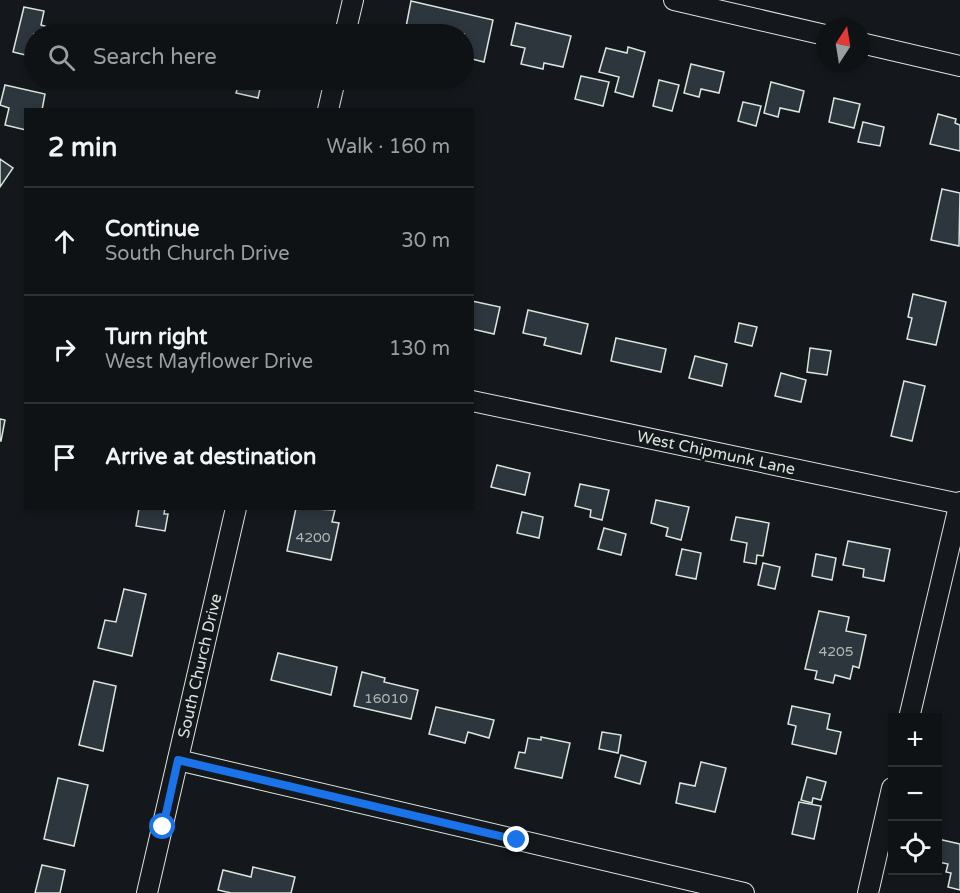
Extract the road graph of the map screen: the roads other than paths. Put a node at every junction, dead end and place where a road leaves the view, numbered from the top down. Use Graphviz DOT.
graph roads {
  1 [pos="353,0"];
  2 [pos="674,0"];
  3 [pos="347,24"];
  4 [pos="816,33"];
  5 [pos="870,46"];
  6 [pos="960,66"];
  7 [pos="333,90"];
  8 [pos="328,108"];
  9 [pos="474,401"];
  10 [pos="960,503"];
  11 [pos="236,510"];
  12 [pos="910,713"];
  13 [pos="178,760"];
  14 [pos="888,806"];
  15 [pos="147,893"];
  16 [pos="744,893"];
  17 [pos="868,893"];
  1 -- 3 [label="street"];
  2 -- 4 [label="street"];
  5 -- 6 [label="street"];
  7 -- 8 [label="street"];
  9 -- 10 [label="street, West Chipmunk Lane"];
  10 -- 12 [label="street"];
  11 -- 13 [label="street, South Church Drive"];
  13 -- 15 [label="street, South Church Drive"];
  13 -- 16 [label="street"];
  14 -- 17 [label="street"];
}
